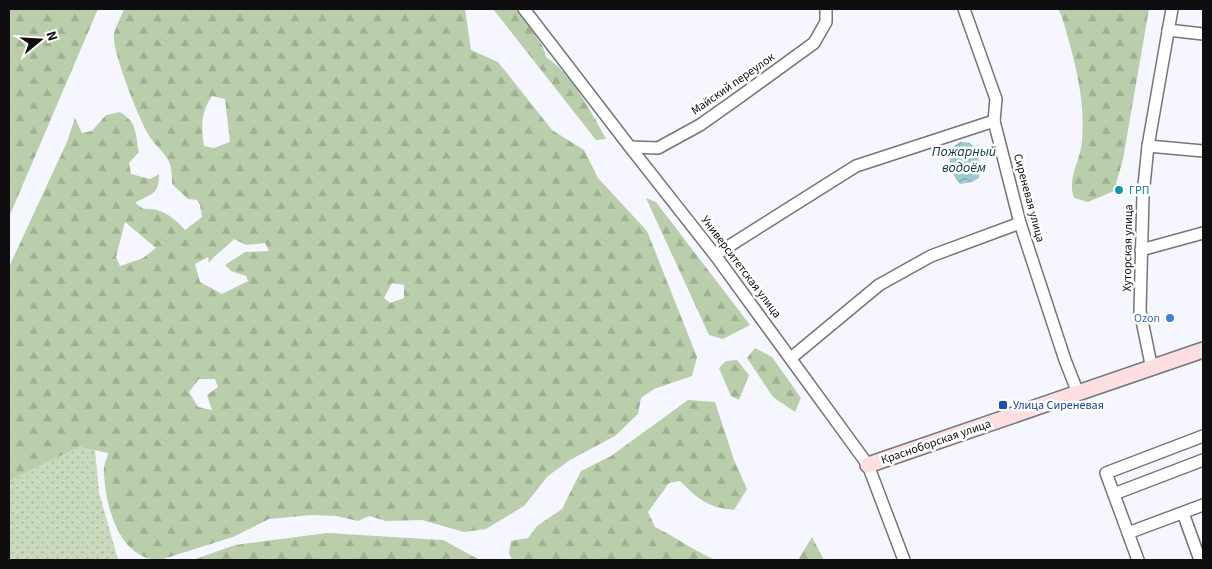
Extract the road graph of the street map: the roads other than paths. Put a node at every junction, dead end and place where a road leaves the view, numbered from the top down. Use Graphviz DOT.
graph roads {
  1 [pos="524,9"];
  2 [pos="826,9"];
  3 [pos="964,9"];
  4 [pos="1172,9"];
  5 [pos="1168,30"];
  6 [pos="1203,34"];
  7 [pos="994,121"];
  8 [pos="1148,146"];
  9 [pos="630,148"];
  10 [pos="1203,151"];
  11 [pos="1020,223"];
  12 [pos="1203,234"];
  13 [pos="1141,250"];
  14 [pos="715,255"];
  15 [pos="1203,350"];
  16 [pos="791,358"];
  17 [pos="1152,369"];
  18 [pos="1078,393"];
  19 [pos="1203,436"];
  20 [pos="1203,460"];
  21 [pos="868,465"];
  22 [pos="1114,494"];
  23 [pos="1203,505"];
  24 [pos="1183,513"];
  25 [pos="1128,533"];
  26 [pos="904,560"];
  27 [pos="1138,560"];
  28 [pos="1200,560"];
  1 -- 9 [label="street, Университетская улица"];
  2 -- 9 [label="street, Майский переулок"];
  3 -- 7 [label="street, Сиреневая улица"];
  4 -- 5 [label="street, Хуторская улица"];
  5 -- 6 [label="street"];
  5 -- 8 [label="street, Хуторская улица"];
  7 -- 11 [label="street, Сиреневая улица"];
  7 -- 14 [label="street"];
  8 -- 10 [label="street"];
  8 -- 13 [label="street, Хуторская улица"];
  9 -- 14 [label="street, Университетская улица"];
  11 -- 16 [label="street"];
  11 -- 18 [label="street, Сиреневая улица"];
  12 -- 13 [label="street"];
  13 -- 17 [label="street, Хуторская улица"];
  14 -- 16 [label="street, Университетская улица"];
  15 -- 17 [label="street, Красноборская улица"];
  16 -- 21 [label="street, Университетская улица"];
  17 -- 18 [label="street, Красноборская улица"];
  18 -- 21 [label="street, Красноборская улица"];
  19 -- 22 [label="street"];
  20 -- 22 [label="street"];
  21 -- 26 [label="street, Университетская улица"];
  22 -- 25 [label="street"];
  23 -- 24 [label="street"];
  24 -- 25 [label="street"];
  24 -- 28 [label="street"];
  25 -- 27 [label="street"];
}
